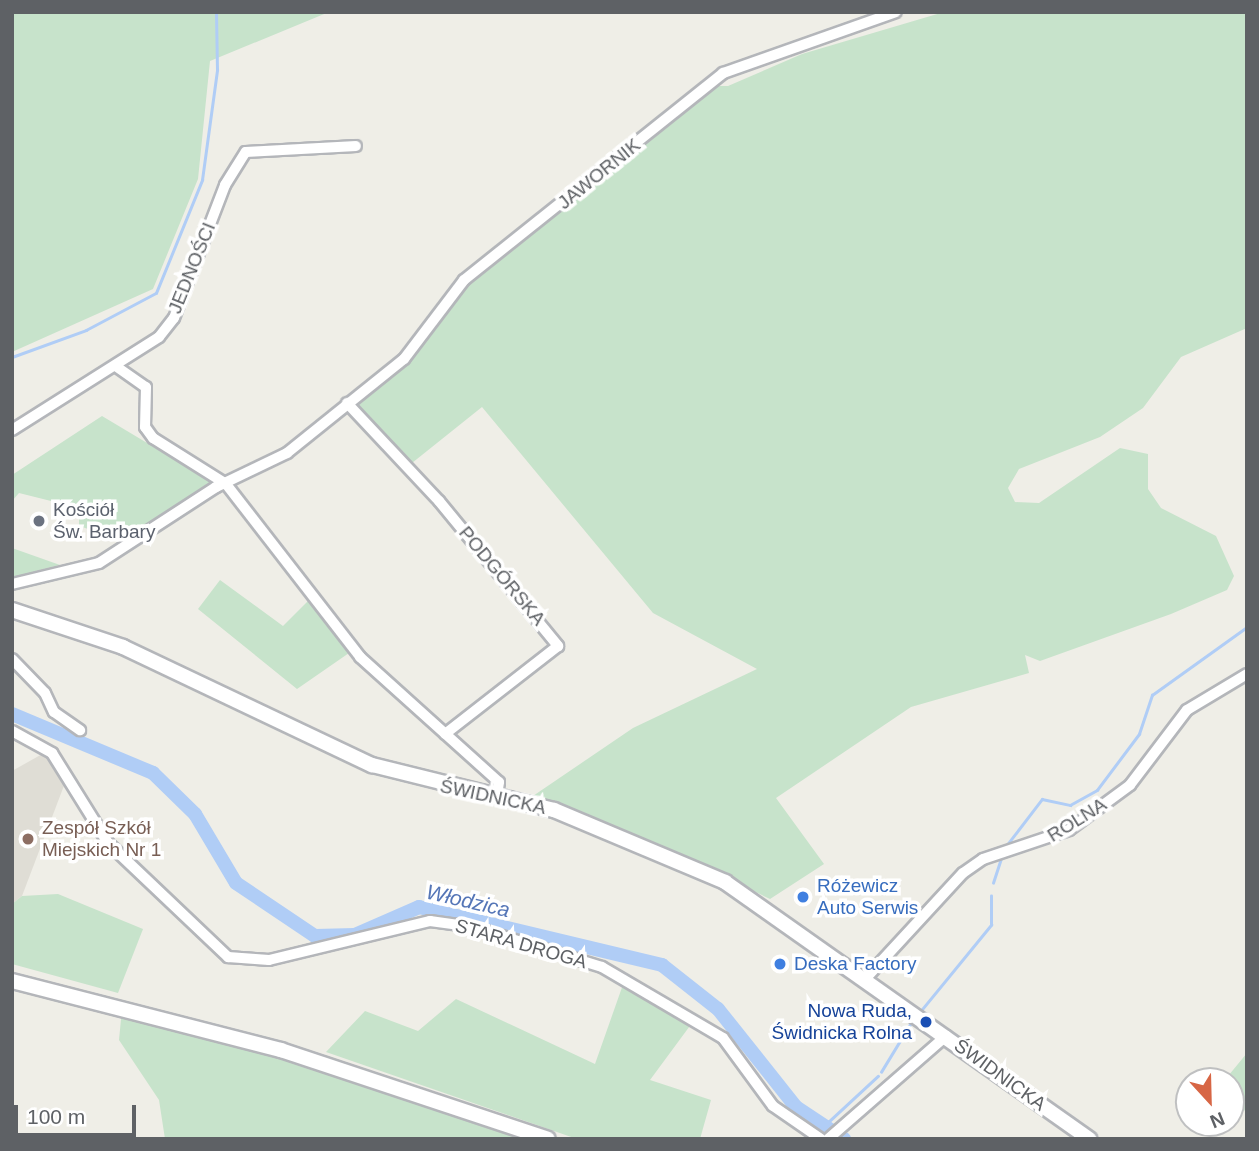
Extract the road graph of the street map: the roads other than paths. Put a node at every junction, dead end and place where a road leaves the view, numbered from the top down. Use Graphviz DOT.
graph roads {
  1 [pos="896,12"];
  2 [pos="356,146"];
  3 [pos="117,367"];
  4 [pos="347,403"];
  5 [pos="12,430"];
  6 [pos="226,484"];
  7 [pos="12,584"];
  8 [pos="12,610"];
  9 [pos="12,659"];
  10 [pos="1247,674"];
  11 [pos="80,730"];
  12 [pos="12,731"];
  13 [pos="445,734"];
  14 [pos="497,797"];
  15 [pos="866,978"];
  16 [pos="12,981"];
  17 [pos="946,1036"];
  18 [pos="826,1138"];
  19 [pos="548,1139"];
  20 [pos="1089,1139"];
  1 -- 4 [label="street, JAWORNIK"];
  2 -- 3 [label="street, JEDNOŚCI"];
  3 -- 5 [label="street, JEDNOŚCI"];
  3 -- 6 [label="street"];
  4 -- 6 [label="street, JAWORNIK"];
  4 -- 13 [label="street, PODGÓRSKA"];
  6 -- 7 [label="street, JAWORNIK"];
  6 -- 13 [label="street"];
  8 -- 14 [label="street, ŚWIDNICKA"];
  9 -- 11 [label="street"];
  10 -- 15 [label="street, ROLNA"];
  12 -- 18 [label="street, STARA DROGA"];
  13 -- 14 [label="street"];
  14 -- 15 [label="street, ŚWIDNICKA"];
  15 -- 17 [label="street, ŚWIDNICKA"];
  16 -- 19 [label="street"];
  17 -- 18 [label="street, ŚWIDNICKA"];
  17 -- 20 [label="street, ŚWIDNICKA"];
}
